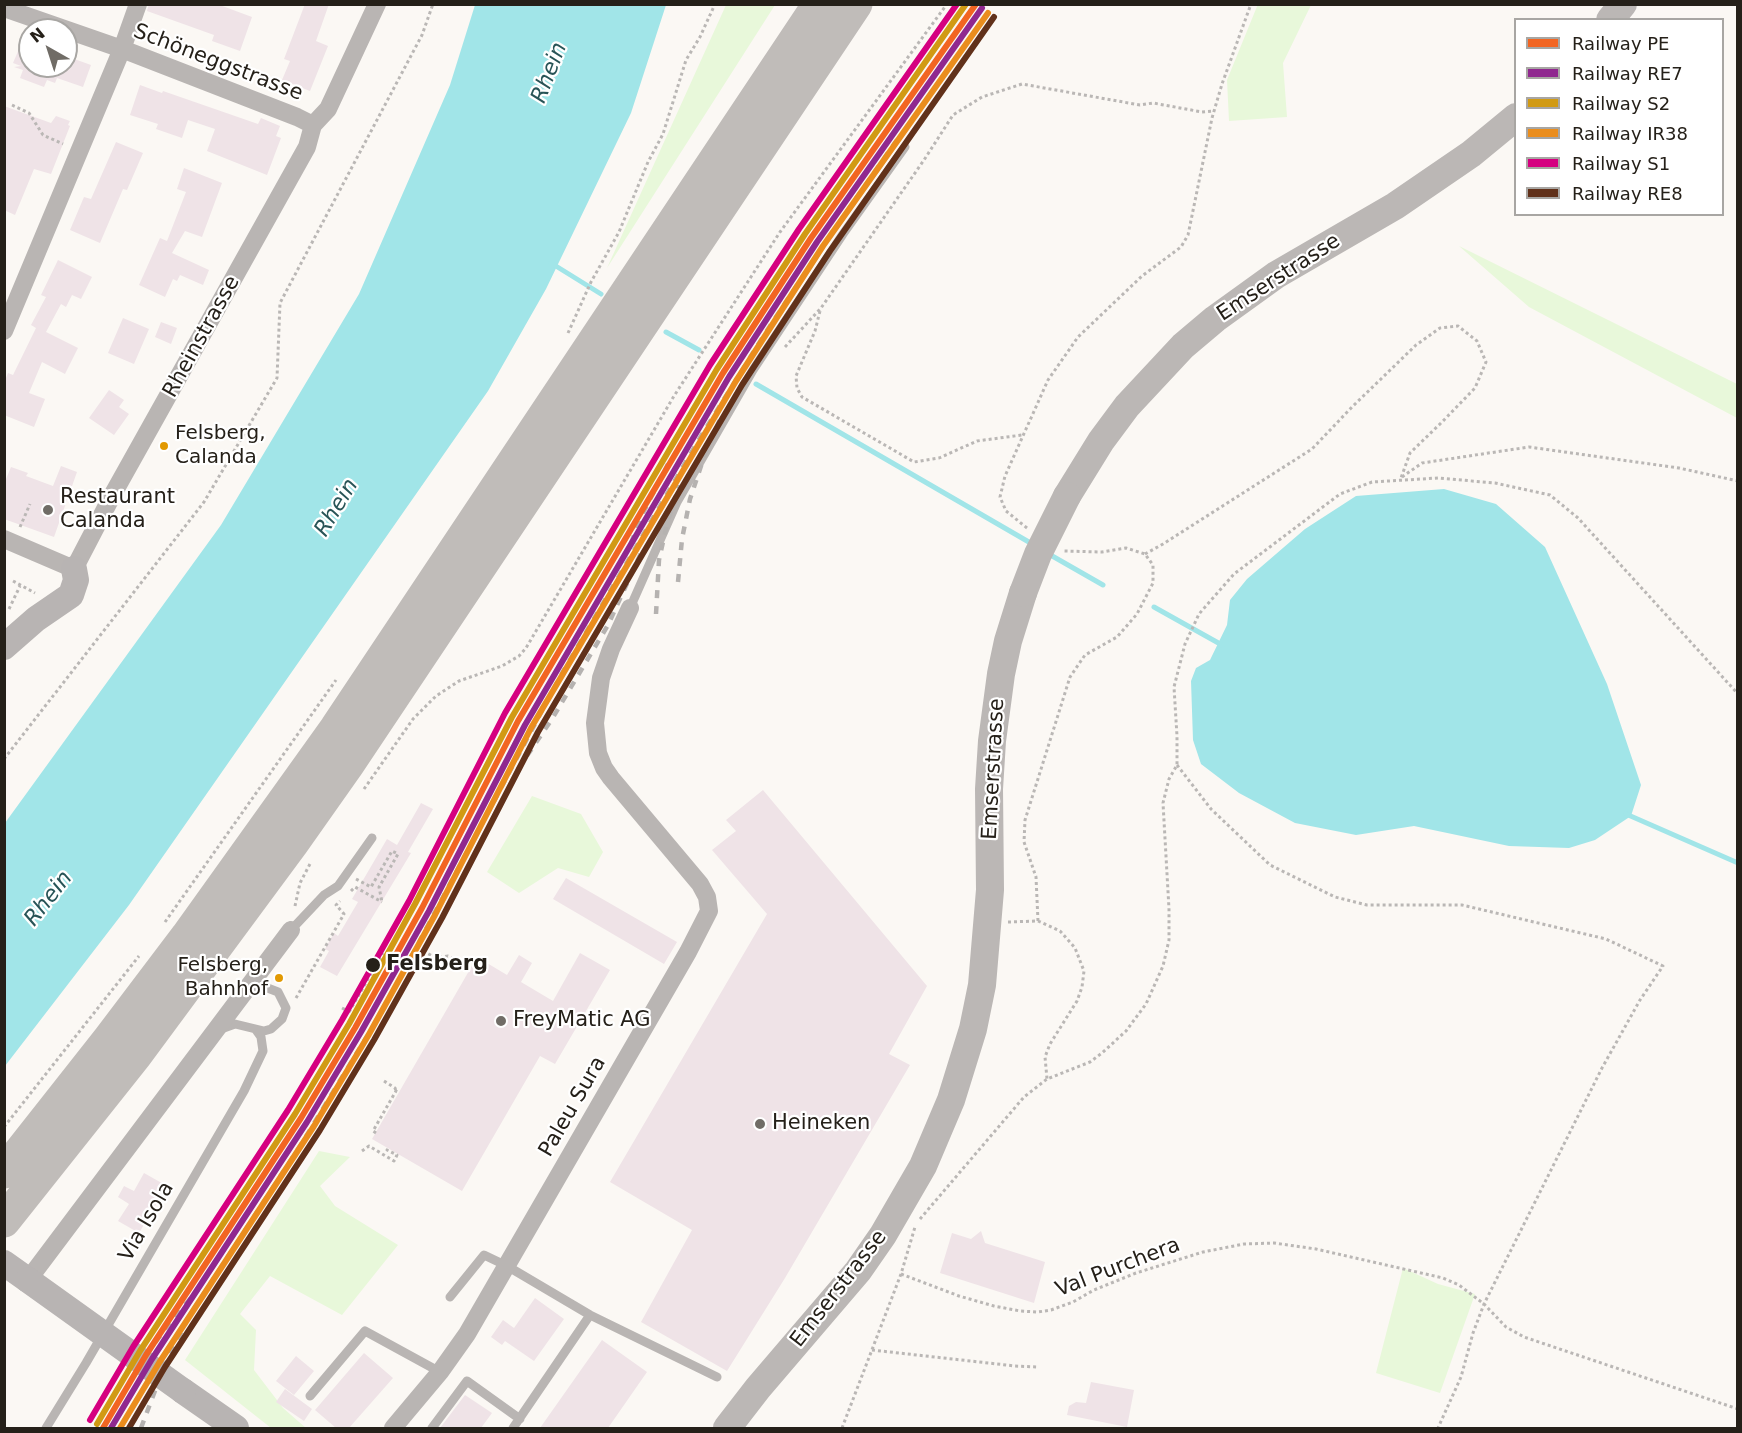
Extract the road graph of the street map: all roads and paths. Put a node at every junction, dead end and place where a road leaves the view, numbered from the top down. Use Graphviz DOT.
graph roads {
  1 [pos="138,4"];
  2 [pos="377,4"];
  3 [pos="433,4"];
  4 [pos="715,4"];
  5 [pos="819,4"];
  6 [pos="856,4"];
  7 [pos="947,4"];
  8 [pos="1251,4"];
  9 [pos="1623,4"];
  10 [pos="4,8"];
  11 [pos="1612,18"];
  12 [pos="122,49"];
  13 [pos="12,105"];
  14 [pos="1214,111"];
  15 [pos="1514,118"];
  16 [pos="313,125"];
  17 [pos="905,147"];
  18 [pos="80,151"];
  19 [pos="821,308"];
  20 [pos="4,331"];
  21 [pos="567,336"];
  22 [pos="762,356"];
  23 [pos="1023,435"];
  24 [pos="1400,478"];
  25 [pos="1737,481"];
  26 [pos="30,504"];
  27 [pos="1028,529"];
  28 [pos="11,537"];
  29 [pos="1060,551"];
  30 [pos="1144,554"];
  31 [pos="74,569"];
  32 [pos="13,581"];
  33 [pos="20,585"];
  34 [pos="37,594"];
  35 [pos="630,608"];
  36 [pos="9,609"];
  37 [pos="4,647"];
  38 [pos="342,672"];
  39 [pos="1737,694"];
  40 [pos="4,759"];
  41 [pos="1177,765"];
  42 [pos="359,795"];
  43 [pos="372,838"];
  44 [pos="311,861"];
  45 [pos="357,888"];
  46 [pos="336,904"];
  47 [pos="1038,921"];
  48 [pos="988,923"];
  49 [pos="163,924"];
  50 [pos="291,930"];
  51 [pos="423,951"];
  52 [pos="141,952"];
  53 [pos="383,953"];
  54 [pos="455,960"];
  55 [pos="239,998"];
  56 [pos="286,1008"];
  57 [pos="342,1008"];
  58 [pos="349,1012"];
  59 [pos="357,1016"];
  60 [pos="282,1019"];
  61 [pos="256,1030"];
  62 [pos="209,1038"];
  63 [pos="261,1058"];
  64 [pos="1047,1079"];
  65 [pos="384,1081"];
  66 [pos="4,1127"];
  67 [pos="376,1133"];
  68 [pos="388,1149"];
  69 [pos="362,1150"];
  70 [pos="4,1172"];
  71 [pos="4,1221"];
  72 [pos="4,1263"];
  73 [pos="507,1266"];
  74 [pos="901,1274"];
  75 [pos="28,1280"];
  76 [pos="450,1298"];
  77 [pos="1484,1305"];
  78 [pos="590,1315"];
  79 [pos="872,1350"];
  80 [pos="1039,1367"];
  81 [pos="440,1372"];
  82 [pos="717,1377"];
  83 [pos="310,1396"];
  84 [pos="1737,1408"];
  85 [pos="520,1419"];
  86 [pos="46,1428"];
  87 [pos="236,1428"];
  88 [pos="393,1428"];
  89 [pos="432,1428"];
  90 [pos="513,1428"];
  91 [pos="726,1428"];
  92 [pos="842,1428"];
  93 [pos="1438,1428"];
  1 -- 12 [label="street"];
  2 -- 16 [label="street, Rheinstrasse"];
  3 -- 40 [label="path"];
  4 -- 21 [label="path"];
  5 -- 70 [label="highway"];
  6 -- 71 [label="highway"];
  7 -- 42 [label="path"];
  8 -- 14 [label="path"];
  9 -- 11 [label="main road"];
  10 -- 12 [label="street, Schöneggstrasse"];
  12 -- 16 [label="street, Schöneggstrasse"];
  12 -- 18 [label="street"];
  13 -- 18 [label="path"];
  14 -- 19 [label="path"];
  14 -- 23 [label="path"];
  15 -- 48 [label="main road, Emserstrasse, bridge"];
  16 -- 31 [label="street, Rheinstrasse"];
  17 -- 22 [label="lane"];
  18 -- 20 [label="street"];
  19 -- 22 [label="path"];
  19 -- 23 [label="path"];
  22 -- 35 [label="lane"];
  23 -- 27 [label="path"];
  24 -- 25 [label="path"];
  24 -- 30 [label="path"];
  24 -- 39 [label="path"];
  24 -- 41 [label="path"];
  26 -- 28 [label="path"];
  28 -- 31 [label="street"];
  29 -- 30 [label="path"];
  30 -- 47 [label="path"];
  31 -- 37 [label="street, Rheinstrasse"];
  32 -- 33 [label="path"];
  33 -- 34 [label="path"];
  33 -- 36 [label="path"];
  35 -- 73 [label="street, Paleu Sura"];
  38 -- 49 [label="path"];
  41 -- 64 [label="path"];
  41 -- 77 [label="path"];
  43 -- 50 [label="lane"];
  44 -- 50 [label="path"];
  45 -- 45 [label="path"];
  46 -- 56 [label="path"];
  47 -- 48 [label="path"];
  47 -- 64 [label="path"];
  48 -- 91 [label="main road, Emserstrasse"];
  50 -- 55 [label="street"];
  51 -- 54 [label="path"];
  52 -- 66 [label="path"];
  53 -- 58 [label="path"];
  55 -- 56 [label="lane"];
  55 -- 62 [label="street"];
  56 -- 60 [label="lane, Via Isola"];
  57 -- 58 [label="path"];
  58 -- 59 [label="path"];
  60 -- 61 [label="lane"];
  60 -- 63 [label="lane, Via Isola"];
  61 -- 62 [label="lane"];
  61 -- 63 [label="lane"];
  62 -- 75 [label="street"];
  63 -- 86 [label="lane, Via Isola"];
  64 -- 74 [label="path"];
  65 -- 67 [label="path"];
  68 -- 69 [label="path"];
  72 -- 75 [label="street"];
  73 -- 76 [label="lane"];
  73 -- 78 [label="lane"];
  73 -- 81 [label="street, Paleu Sura"];
  74 -- 77 [label="path, Val Purchera"];
  74 -- 79 [label="path"];
  75 -- 87 [label="street, bridge"];
  77 -- 84 [label="path, Val Purchera"];
  77 -- 93 [label="path"];
  78 -- 82 [label="lane"];
  78 -- 85 [label="lane"];
  79 -- 80 [label="path"];
  79 -- 92 [label="path"];
  81 -- 83 [label="lane"];
  81 -- 88 [label="street, Paleu Sura"];
  85 -- 89 [label="lane"];
  85 -- 90 [label="lane"];
}
